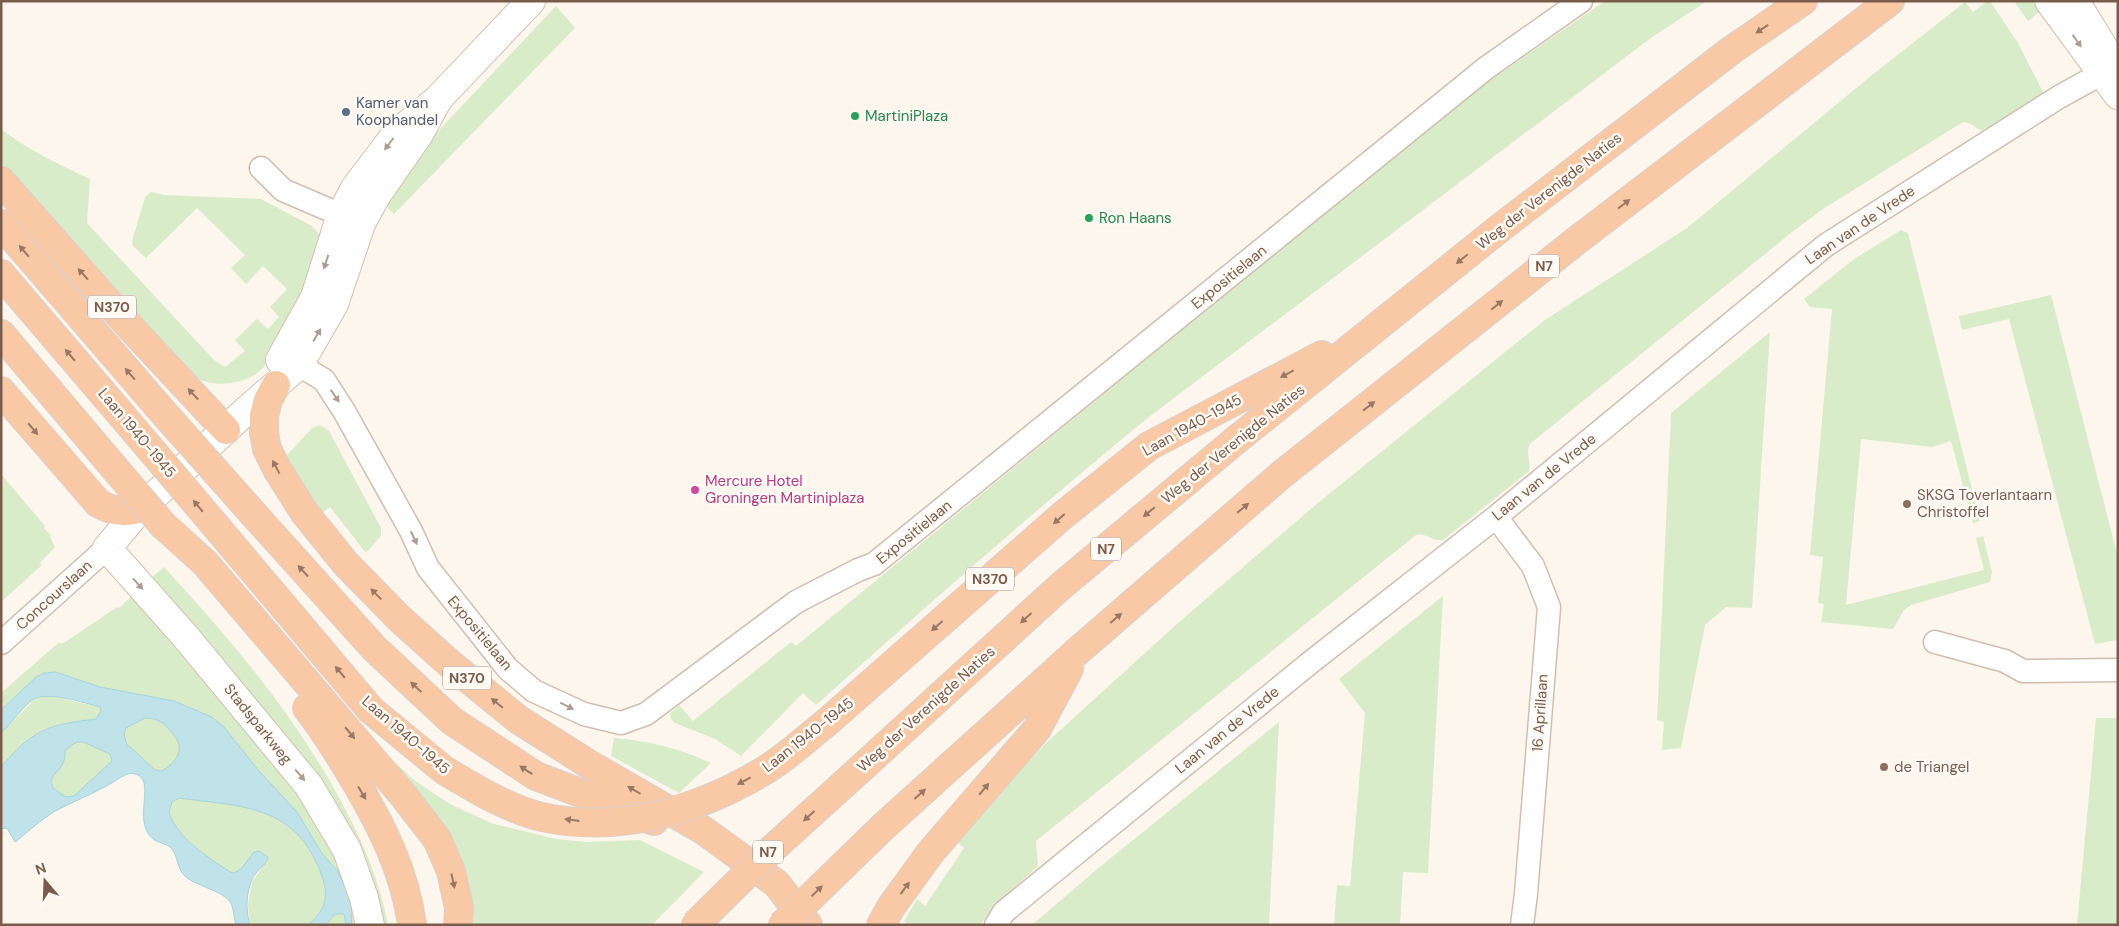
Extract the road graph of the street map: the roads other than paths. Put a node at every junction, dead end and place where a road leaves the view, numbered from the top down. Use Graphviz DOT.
graph roads {
  1 [pos="531,1"];
  2 [pos="1581,1"];
  3 [pos="1803,1"];
  4 [pos="1890,1"];
  5 [pos="2049,1"];
  6 [pos="2075,1"];
  7 [pos="2114,75"];
  8 [pos="261,168"];
  9 [pos="1,181"];
  10 [pos="351,220"];
  11 [pos="1,224"];
  12 [pos="1,274"];
  13 [pos="1377,326"];
  14 [pos="1,334"];
  15 [pos="299,365"];
  16 [pos="276,386"];
  17 [pos="1,391"];
  18 [pos="249,408"];
  19 [pos="226,430"];
  20 [pos="140,509"];
  21 [pos="1496,517"];
  22 [pos="107,548"];
  23 [pos="200,568"];
  24 [pos="1935,642"];
  25 [pos="1,644"];
  26 [pos="1080,650"];
  27 [pos="2118,670"];
  28 [pos="777,884"];
  29 [pos="370,925"];
  30 [pos="412,925"];
  31 [pos="458,925"];
  32 [pos="695,925"];
  33 [pos="782,925"];
  34 [pos="808,925"];
  35 [pos="881,925"];
  36 [pos="996,925"];
  37 [pos="1522,925"];
  1 -- 10 [label="main road"];
  15 -- 2 [label="street, Expositielaan, one-way"];
  3 -- 13 [label="highway, Weg der Verenigde Naties / N7, one-way"];
  26 -- 4 [label="highway, N7, one-way"];
  5 -- 7 [label="main road, one-way"];
  6 -- 7 [label="main road"];
  7 -- 21 [label="street, Laan van de Vrede"];
  8 -- 10 [label="street"];
  19 -- 9 [label="highway, N370, one-way"];
  15 -- 10 [label="main road, one-way"];
  10 -- 18 [label="main road, one-way"];
  28 -- 11 [label="highway, N370, one-way, bridge"];
  13 -- 12 [label="highway, Laan 1940-1945 / N370, one-way, bridge"];
  13 -- 32 [label="highway, Weg der Verenigde Naties / N7, one-way, bridge"];
  14 -- 23 [label="highway, bridge"];
  15 -- 16 [label="main road"];
  16 -- 18 [label="main road"];
  28 -- 16 [label="highway, N370, one-way"];
  17 -- 20 [label="highway, one-way"];
  18 -- 19 [label="main road"];
  19 -- 20 [label="main road"];
  20 -- 22 [label="main road"];
  21 -- 36 [label="street, Laan van de Vrede"];
  21 -- 37 [label="street, 16 Aprillaan"];
  22 -- 25 [label="street, Concourslaan"];
  22 -- 29 [label="main road, Stadsparkweg, one-way"];
  23 -- 30 [label="highway, one-way"];
  23 -- 31 [label="highway, one-way"];
  24 -- 27 [label="street"];
  33 -- 26 [label="highway, N7, one-way, bridge"];
  35 -- 26 [label="highway, one-way"];
  28 -- 34 [label="highway, N370"];
}
